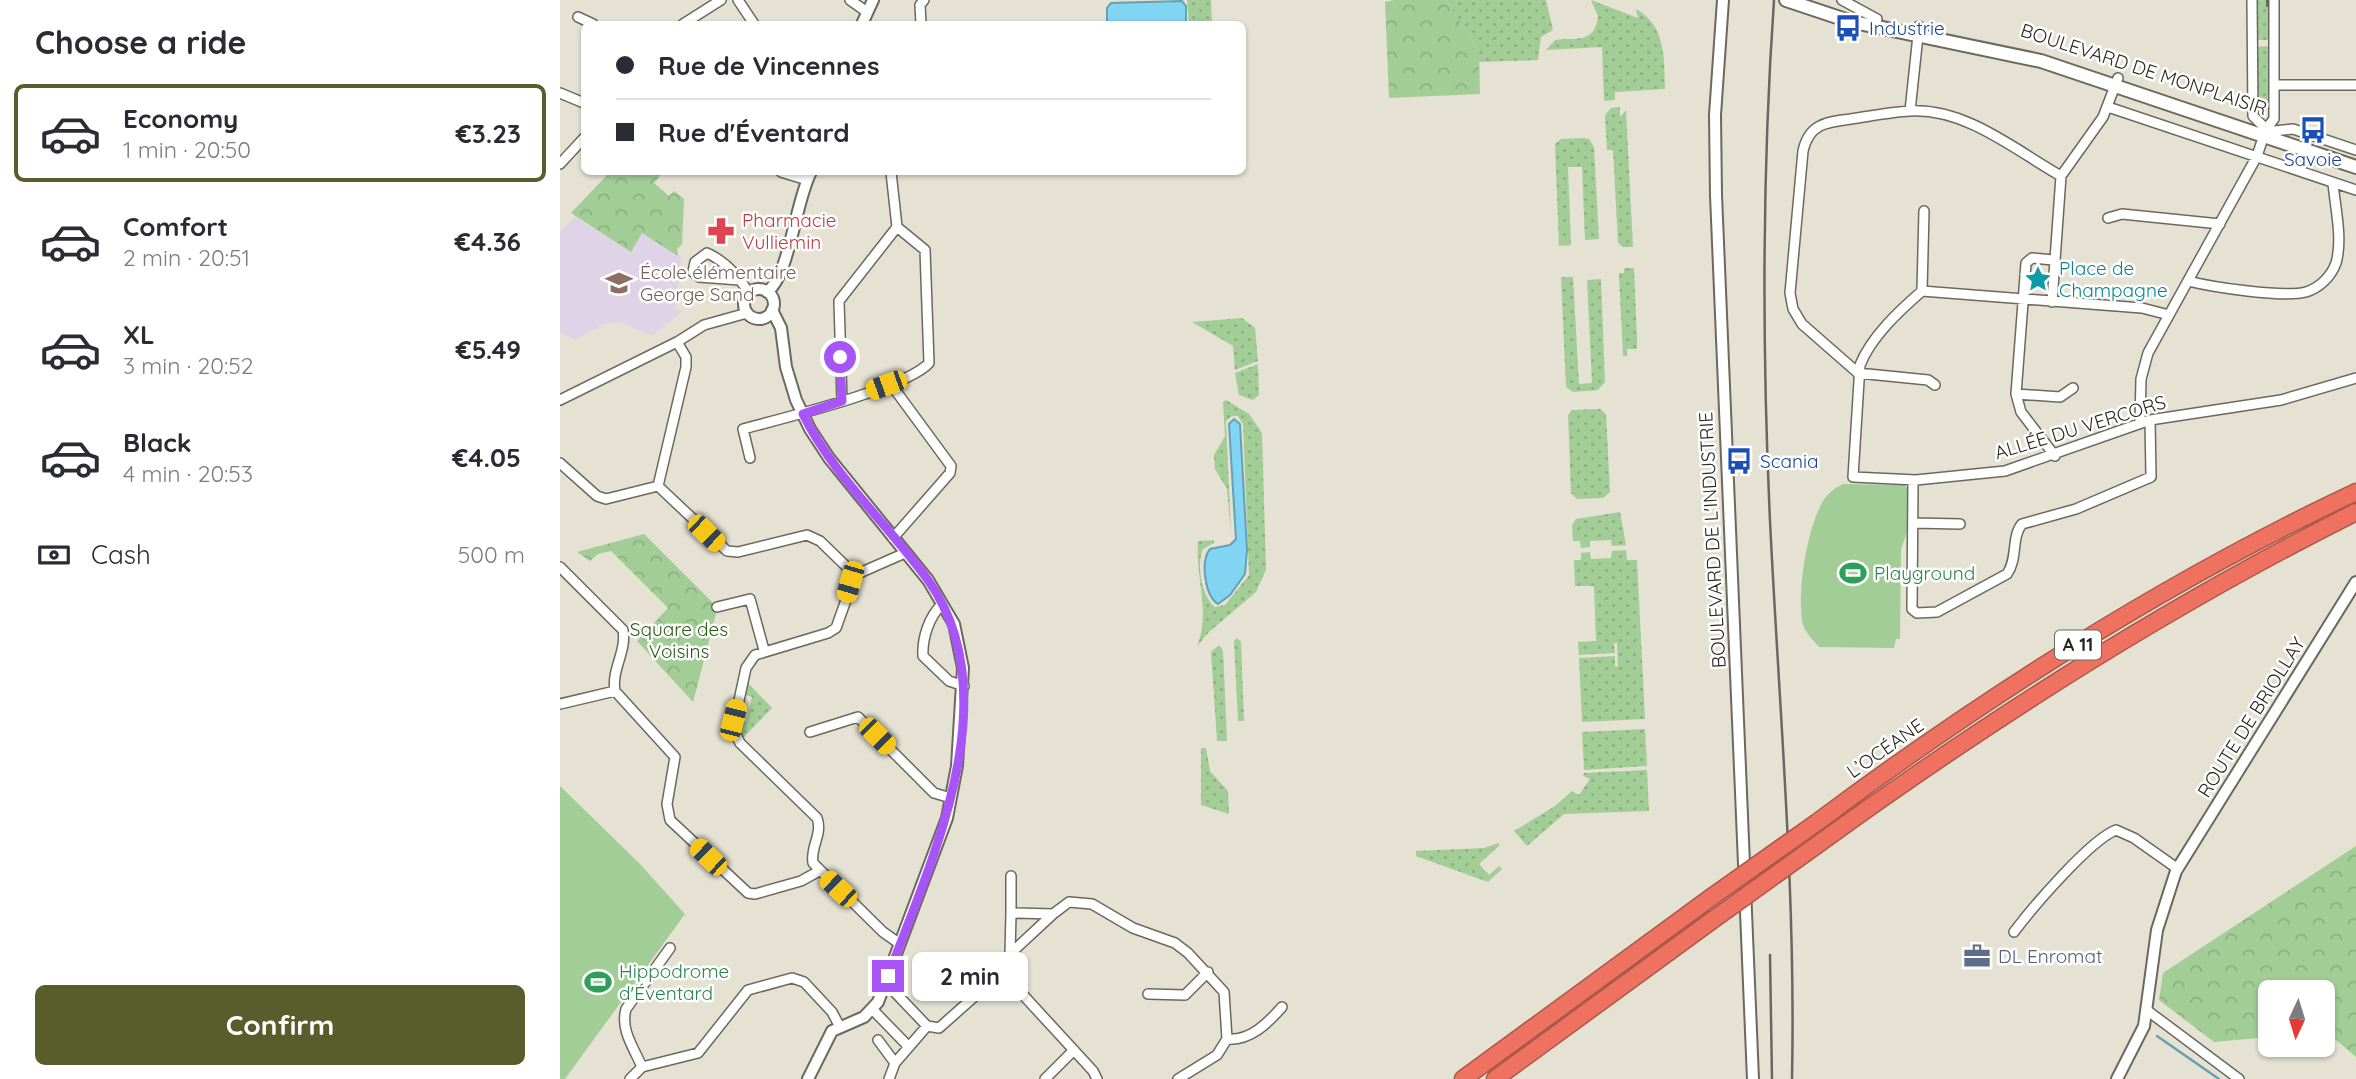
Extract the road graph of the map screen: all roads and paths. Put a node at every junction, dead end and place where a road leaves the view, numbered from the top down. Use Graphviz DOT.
graph roads {
  1 [pos="721,0"];
  2 [pos="738,0"];
  3 [pos="850,0"];
  4 [pos="873,0"];
  5 [pos="924,0"];
  6 [pos="1723,0"];
  7 [pos="1842,0"];
  8 [pos="2252,0"];
  9 [pos="2274,0"];
  10 [pos="1797,1"];
  11 [pos="867,12"];
  12 [pos="578,17"];
  13 [pos="1877,19"];
  14 [pos="587,21"];
  15 [pos="688,21"];
  16 [pos="752,21"];
  17 [pos="863,21"];
  18 [pos="921,21"];
  19 [pos="1918,31"];
  20 [pos="2117,82"];
  21 [pos="2275,85"];
  22 [pos="2356,85"];
  23 [pos="560,93"];
  24 [pos="581,102"];
  25 [pos="2108,107"];
  26 [pos="1910,111"];
  27 [pos="2268,132"];
  28 [pos="581,141"];
  29 [pos="2356,150"];
  30 [pos="2257,156"];
  31 [pos="2356,159"];
  32 [pos="560,164"];
  33 [pos="2356,167"];
  34 [pos="891,175"];
  35 [pos="809,176"];
  36 [pos="2061,176"];
  37 [pos="2333,183"];
  38 [pos="2356,190"];
  39 [pos="1924,211"];
  40 [pos="2108,219"];
  41 [pos="2220,224"];
  42 [pos="897,227"];
  43 [pos="2053,260"];
  44 [pos="740,280"];
  45 [pos="2188,281"];
  46 [pos="1922,291"];
  47 [pos="767,292"];
  48 [pos="749,293"];
  49 [pos="2022,299"];
  50 [pos="2052,302"];
  51 [pos="747,313"];
  52 [pos="2169,315"];
  53 [pos="772,316"];
  54 [pos="677,342"];
  55 [pos="1858,373"];
  56 [pos="2356,378"];
  57 [pos="890,383"];
  58 [pos="1935,385"];
  59 [pos="2073,388"];
  60 [pos="2017,394"];
  61 [pos="560,400"];
  62 [pos="842,401"];
  63 [pos="803,414"];
  64 [pos="2150,420"];
  65 [pos="2140,423"];
  66 [pos="2054,456"];
  67 [pos="750,458"];
  68 [pos="560,463"];
  69 [pos="1913,480"];
  70 [pos="657,486"];
  71 [pos="2356,492"];
  72 [pos="2356,512"];
  73 [pos="1914,523"];
  74 [pos="1960,524"];
  75 [pos="893,538"];
  76 [pos="905,553"];
  77 [pos="560,567"];
  78 [pos="855,575"];
  79 [pos="2356,582"];
  80 [pos="942,604"];
  81 [pos="717,607"];
  82 [pos="764,650"];
  83 [pos="964,686"];
  84 [pos="615,691"];
  85 [pos="560,704"];
  86 [pos="810,732"];
  87 [pos="951,798"];
  88 [pos="2177,870"];
  89 [pos="819,871"];
  90 [pos="1011,876"];
  91 [pos="1011,912"];
  92 [pos="1053,914"];
  93 [pos="2014,932"];
  94 [pos="900,944"];
  95 [pos="670,948"];
  96 [pos="1010,954"];
  97 [pos="1002,972"];
  98 [pos="1208,972"];
  99 [pos="886,983"];
  100 [pos="1148,994"];
  101 [pos="1282,1007"];
  102 [pos="873,1010"];
  103 [pos="2148,1012"];
  104 [pos="927,1026"];
  105 [pos="840,1027"];
  106 [pos="1227,1039"];
  107 [pos="878,1040"];
  108 [pos="908,1046"];
  109 [pos="1074,1050"];
  110 [pos="895,1063"];
  111 [pos="642,1067"];
  112 [pos="630,1079"];
  113 [pos="808,1079"];
  114 [pos="889,1079"];
  115 [pos="1045,1079"];
  116 [pos="1097,1079"];
  117 [pos="1178,1079"];
  118 [pos="1463,1079"];
  119 [pos="1495,1079"];
  120 [pos="1752,1079"];
  121 [pos="2117,1079"];
  122 [pos="2239,1079"];
  1 -- 15 [label="street"];
  2 -- 16 [label="street"];
  3 -- 11 [label="street"];
  4 -- 11 [label="street"];
  5 -- 18 [label="street"];
  6 -- 120 [label="street, BOULEVARD DE L'INDUSTRIE"];
  7 -- 13 [label="street, BOULEVARD DE MONPLAISIR"];
  8 -- 27 [label="street"];
  9 -- 21 [label="street"];
  10 -- 13 [label="main road, BOULEVARD DE MONPLAISIR"];
  10 -- 19 [label="main road, BOULEVARD DE MONPLAISIR"];
  11 -- 17 [label="street"];
  12 -- 14 [label="street"];
  13 -- 19 [label="main road, BOULEVARD DE MONPLAISIR"];
  19 -- 20 [label="main road, BOULEVARD DE MONPLAISIR"];
  19 -- 26 [label="street"];
  20 -- 25 [label="street, BOULEVARD DE MONPLAISIR"];
  20 -- 27 [label="main road, BOULEVARD DE MONPLAISIR"];
  21 -- 22 [label="street"];
  21 -- 27 [label="street"];
  23 -- 24 [label="street"];
  25 -- 30 [label="street"];
  25 -- 36 [label="street, BOULEVARD DE MONPLAISIR"];
  26 -- 36 [label="street"];
  26 -- 55 [label="street"];
  27 -- 29 [label="street, BOULEVARD DE MONPLAISIR"];
  27 -- 30 [label="street"];
  27 -- 31 [label="main road, BOULEVARD DE MONPLAISIR"];
  27 -- 33 [label="main road, BOULEVARD DE MONPLAISIR"];
  28 -- 32 [label="street"];
  30 -- 37 [label="street"];
  30 -- 41 [label="street"];
  34 -- 42 [label="street"];
  35 -- 47 [label="street"];
  36 -- 43 [label="street"];
  37 -- 38 [label="street"];
  37 -- 45 [label="street"];
  39 -- 46 [label="street"];
  40 -- 41 [label="street"];
  41 -- 45 [label="street"];
  42 -- 57 [label="street"];
  42 -- 62 [label="street"];
  43 -- 49 [label="street"];
  43 -- 50 [label="street"];
  44 -- 44 [label="street"];
  44 -- 48 [label="street"];
  45 -- 52 [label="street"];
  46 -- 49 [label="street"];
  46 -- 55 [label="street"];
  47 -- 48 [label="street"];
  47 -- 53 [label="street"];
  48 -- 51 [label="street"];
  49 -- 50 [label="street"];
  49 -- 60 [label="street"];
  50 -- 52 [label="street"];
  51 -- 53 [label="street"];
  51 -- 54 [label="street"];
  52 -- 65 [label="street"];
  53 -- 63 [label="street"];
  54 -- 61 [label="street"];
  54 -- 70 [label="street"];
  55 -- 58 [label="street"];
  55 -- 69 [label="street, ALLÉE DU VERCORS"];
  56 -- 64 [label="street, ALLÉE DU VERCORS"];
  57 -- 62 [label="street"];
  57 -- 75 [label="street"];
  59 -- 60 [label="street"];
  60 -- 66 [label="street"];
  62 -- 63 [label="street"];
  63 -- 67 [label="street"];
  63 -- 75 [label="street"];
  64 -- 65 [label="street, ALLÉE DU VERCORS"];
  64 -- 73 [label="street"];
  65 -- 66 [label="street, ALLÉE DU VERCORS"];
  66 -- 69 [label="street, ALLÉE DU VERCORS"];
  68 -- 70 [label="street"];
  69 -- 73 [label="street"];
  70 -- 78 [label="street"];
  71 -- 118 [label="highway, L’OCÉANE / A 11, bridge"];
  72 -- 119 [label="highway, L’OCÉANE / A 11, bridge"];
  73 -- 74 [label="street"];
  75 -- 76 [label="street"];
  76 -- 78 [label="street"];
  76 -- 80 [label="street"];
  77 -- 84 [label="street"];
  78 -- 82 [label="street"];
  79 -- 88 [label="street, ROUTE DE BRIOLLAY"];
  80 -- 83 [label="street"];
  80 -- 83 [label="street"];
  81 -- 82 [label="street"];
  82 -- 89 [label="street"];
  83 -- 87 [label="street"];
  84 -- 85 [label="street"];
  84 -- 89 [label="street"];
  86 -- 87 [label="street"];
  87 -- 94 [label="street"];
  88 -- 93 [label="street"];
  88 -- 103 [label="street, ROUTE DE BRIOLLAY"];
  89 -- 94 [label="street"];
  90 -- 91 [label="street"];
  91 -- 92 [label="street"];
  91 -- 96 [label="street"];
  92 -- 96 [label="street"];
  92 -- 98 [label="street"];
  94 -- 99 [label="street"];
  95 -- 111 [label="street"];
  96 -- 97 [label="street"];
  97 -- 104 [label="street"];
  97 -- 109 [label="street"];
  98 -- 100 [label="street"];
  98 -- 106 [label="street"];
  99 -- 102 [label="street"];
  99 -- 104 [label="street"];
  101 -- 106 [label="street"];
  102 -- 105 [label="street"];
  102 -- 108 [label="street"];
  103 -- 121 [label="street, ROUTE DE BRIOLLAY"];
  103 -- 122 [label="street"];
  104 -- 108 [label="street"];
  105 -- 111 [label="street"];
  105 -- 113 [label="street"];
  106 -- 117 [label="street"];
  107 -- 110 [label="street"];
  108 -- 110 [label="street"];
  109 -- 115 [label="street"];
  109 -- 116 [label="street"];
  110 -- 114 [label="street"];
  111 -- 112 [label="street"];
}
